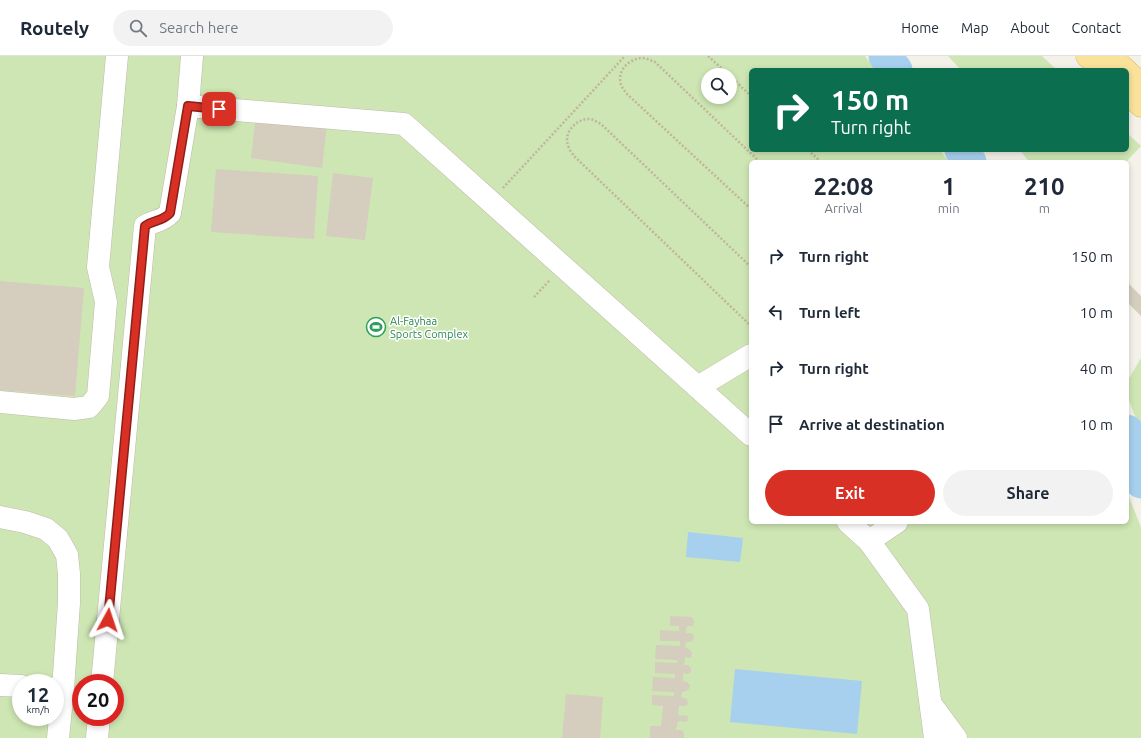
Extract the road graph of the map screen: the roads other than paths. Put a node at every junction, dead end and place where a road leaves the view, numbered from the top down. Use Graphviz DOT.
graph roads {
  1 [pos="117,56"];
  2 [pos="192,56"];
  3 [pos="1087,56"];
  4 [pos="1111,56"];
  5 [pos="1100,68"];
  6 [pos="1125,68"];
  7 [pos="1129,72"];
  8 [pos="1141,84"];
  9 [pos="1129,95"];
  10 [pos="188,106"];
  11 [pos="1141,106"];
  12 [pos="749,355"];
  13 [pos="698,387"];
  14 [pos="0,402"];
  15 [pos="749,433"];
  16 [pos="0,518"];
  17 [pos="850,524"];
  18 [pos="894,524"];
  19 [pos="869,540"];
  20 [pos="61,674"];
  21 [pos="103,674"];
  22 [pos="0,685"];
  23 [pos="12,686"];
  24 [pos="931,704"];
  25 [pos="58,726"];
  26 [pos="98,726"];
  27 [pos="58,738"];
  28 [pos="97,738"];
  29 [pos="936,738"];
  30 [pos="956,738"];
  1 -- 14 [label="lane"];
  2 -- 10 [label="lane"];
  3 -- 5 [label="main road"];
  4 -- 6 [label="main road"];
  7 -- 8 [label="main road"];
  9 -- 11 [label="main road"];
  10 -- 13 [label="lane"];
  10 -- 21 [label="lane"];
  12 -- 13 [label="lane"];
  13 -- 15 [label="lane"];
  16 -- 20 [label="lane"];
  17 -- 19 [label="lane"];
  18 -- 19 [label="lane"];
  19 -- 24 [label="lane"];
  22 -- 23 [label="lane"];
  24 -- 29 [label="lane"];
  24 -- 30 [label="lane"];
  25 -- 27 [label="lane"];
  26 -- 28 [label="lane"];
}
